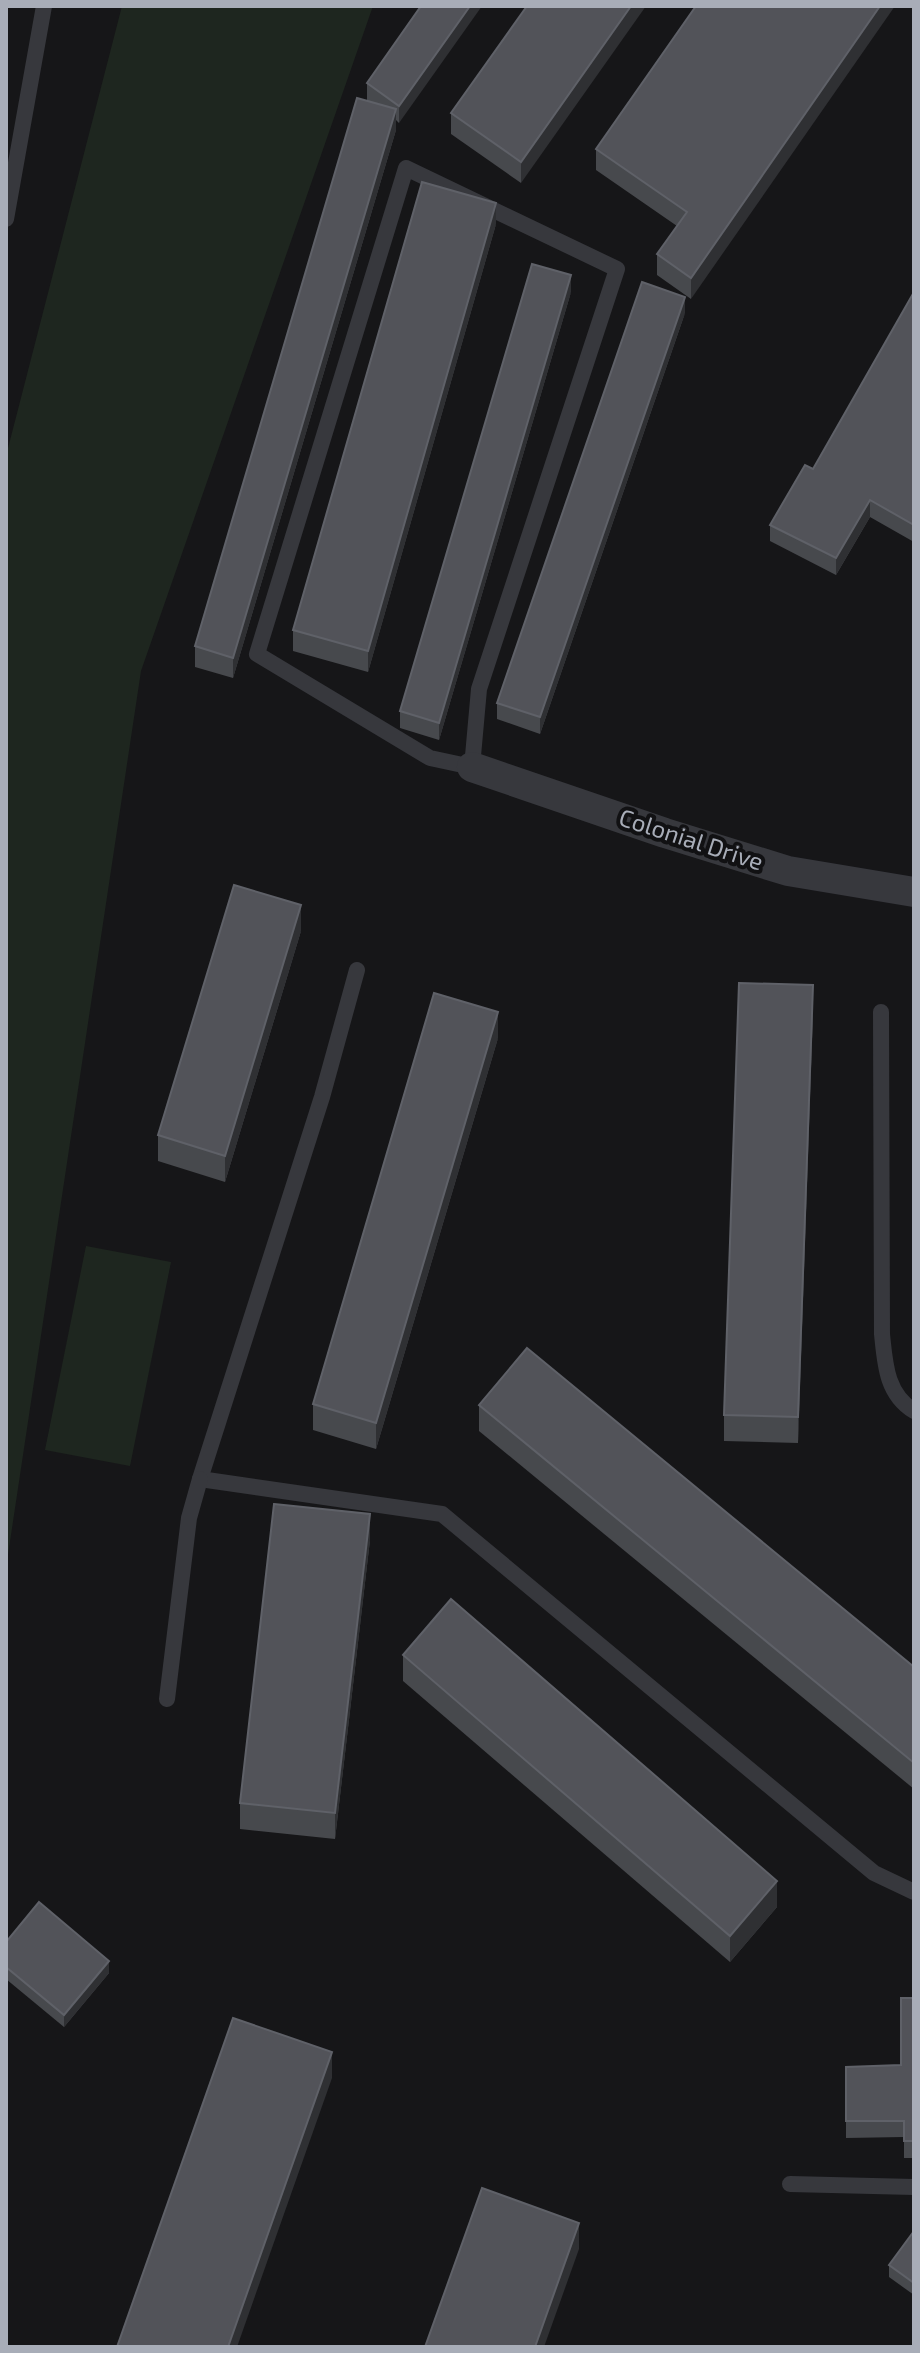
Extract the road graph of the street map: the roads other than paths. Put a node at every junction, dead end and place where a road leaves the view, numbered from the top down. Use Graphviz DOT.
graph roads {
  1 [pos="44,6"];
  2 [pos="6,219"];
  3 [pos="472,767"];
  4 [pos="914,892"];
  5 [pos="357,970"];
  6 [pos="881,1012"];
  7 [pos="914,1411"];
  8 [pos="200,1479"];
  9 [pos="167,1699"];
  10 [pos="914,1892"];
  11 [pos="790,2184"];
  12 [pos="914,2187"];
  1 -- 2 [label="lane"];
  3 -- 3 [label="lane"];
  3 -- 4 [label="street, Colonial Drive"];
  5 -- 8 [label="lane"];
  6 -- 7 [label="lane"];
  8 -- 9 [label="lane"];
  8 -- 10 [label="lane"];
  11 -- 12 [label="lane"];
}
